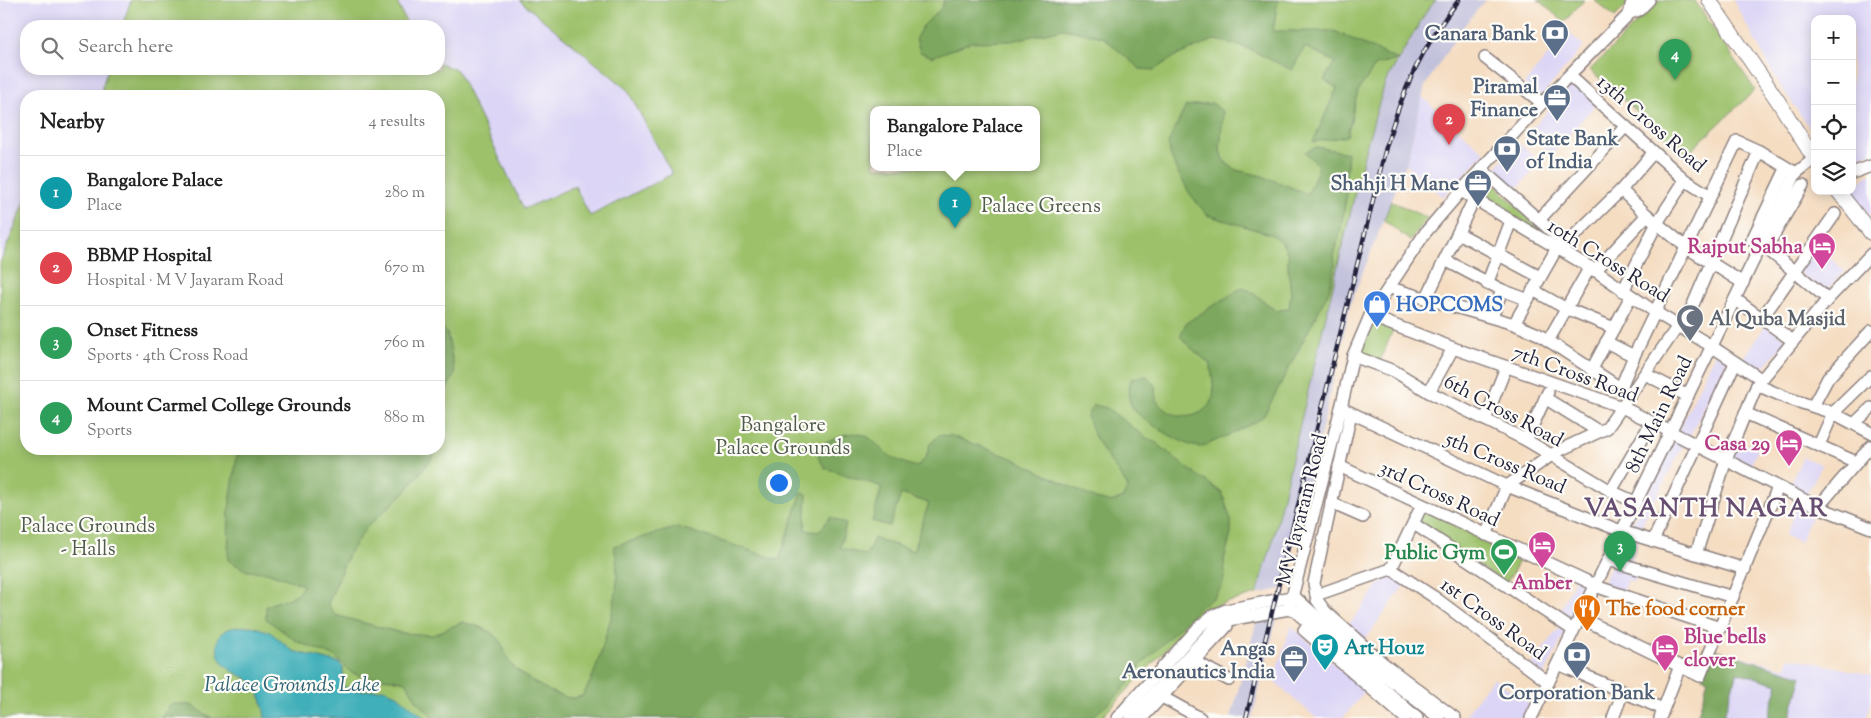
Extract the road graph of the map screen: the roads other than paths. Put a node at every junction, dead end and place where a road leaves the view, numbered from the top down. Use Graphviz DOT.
graph roads {
  1 [pos="1635,0"];
  2 [pos="1649,0"];
  3 [pos="1709,0"];
  4 [pos="1630,13"];
  5 [pos="1485,58"];
  6 [pos="1570,76"];
  7 [pos="1542,103"];
  8 [pos="1625,126"];
  9 [pos="1759,151"];
  10 [pos="1653,153"];
  11 [pos="1811,155"];
  12 [pos="1811,162"];
  13 [pos="1871,166"];
  14 [pos="1481,168"];
  15 [pos="1791,172"];
  16 [pos="1856,172"];
  17 [pos="1685,180"];
  18 [pos="1803,185"];
  19 [pos="1621,190"];
  20 [pos="1460,191"];
  21 [pos="1841,195"];
  22 [pos="1710,196"];
  23 [pos="1474,199"];
  24 [pos="1835,214"];
  25 [pos="1647,215"];
  26 [pos="1539,220"];
  27 [pos="1511,221"];
  28 [pos="1658,223"];
  29 [pos="1458,233"];
  30 [pos="1871,233"];
  31 [pos="1686,247"];
  32 [pos="1762,247"];
  33 [pos="1561,248"];
  34 [pos="1871,254"];
  35 [pos="1499,255"];
  36 [pos="1445,260"];
  37 [pos="1710,262"];
  38 [pos="1592,269"];
  39 [pos="1795,272"];
  40 [pos="1540,277"];
  41 [pos="1743,283"];
  42 [pos="1487,284"];
  43 [pos="1390,288"];
  44 [pos="1502,290"];
  45 [pos="1627,293"];
  46 [pos="1530,294"];
  47 [pos="1426,299"];
  48 [pos="1735,299"];
  49 [pos="1828,300"];
  50 [pos="1566,308"];
  51 [pos="1655,312"];
  52 [pos="1370,316"];
  53 [pos="1492,317"];
  54 [pos="1762,318"];
  55 [pos="1514,324"];
  56 [pos="1681,327"];
  57 [pos="1614,328"];
  58 [pos="1871,331"];
  59 [pos="1548,341"];
  60 [pos="1793,341"];
  61 [pos="1606,342"];
  62 [pos="1712,346"];
  63 [pos="1453,348"];
  64 [pos="1353,356"];
  65 [pos="1634,356"];
  66 [pos="1735,363"];
  67 [pos="1506,367"];
  68 [pos="1592,369"];
  69 [pos="1645,374"];
  70 [pos="1871,376"];
  71 [pos="1759,382"];
  72 [pos="1551,383"];
  73 [pos="1621,387"];
  74 [pos="1429,392"];
  75 [pos="1630,395"];
  76 [pos="1688,396"];
  77 [pos="1545,398"];
  78 [pos="1813,406"];
  79 [pos="1622,407"];
  80 [pos="1871,408"];
  81 [pos="1344,412"];
  82 [pos="1745,413"];
  83 [pos="1833,413"];
  84 [pos="1485,420"];
  85 [pos="1652,423"];
  86 [pos="1854,424"];
  87 [pos="1598,431"];
  88 [pos="1670,433"];
  89 [pos="1871,433"];
  90 [pos="1526,440"];
  91 [pos="1697,445"];
  92 [pos="1819,445"];
  93 [pos="1871,446"];
  94 [pos="1552,455"];
  95 [pos="1726,460"];
  96 [pos="1856,462"];
  97 [pos="1339,466"];
  98 [pos="1507,486"];
  99 [pos="1778,487"];
  100 [pos="1611,490"];
  101 [pos="1635,502"];
  102 [pos="1331,504"];
  103 [pos="1422,505"];
  104 [pos="1818,507"];
  105 [pos="1363,516"];
  106 [pos="1414,524"];
  107 [pos="1871,528"];
  108 [pos="1621,531"];
  109 [pos="1486,535"];
  110 [pos="1653,541"];
  111 [pos="1696,554"];
  112 [pos="1608,560"];
  113 [pos="1391,569"];
  114 [pos="1745,569"];
  115 [pos="1595,586"];
  116 [pos="1316,596"];
  117 [pos="1733,597"];
  118 [pos="1294,598"];
  119 [pos="1292,610"];
  120 [pos="1248,613"];
  121 [pos="1579,617"];
  122 [pos="1231,624"];
  123 [pos="1720,628"];
  124 [pos="1304,630"];
  125 [pos="1573,630"];
  126 [pos="1194,661"];
  127 [pos="1558,664"];
  128 [pos="1680,666"];
  129 [pos="1229,680"];
  130 [pos="1548,682"];
  131 [pos="1623,692"];
  132 [pos="1162,697"];
  133 [pos="1661,713"];
  134 [pos="1148,716"];
  135 [pos="1535,717"];
  136 [pos="1116,718"];
  137 [pos="1131,718"];
  138 [pos="1200,718"];
  139 [pos="1405,718"];
  140 [pos="1417,718"];
  141 [pos="1439,718"];
  142 [pos="1455,718"];
  143 [pos="1612,718"];
  1 -- 4 [label="street"];
  2 -- 4 [label="street"];
  3 -- 11 [label="main road"];
  4 -- 6 [label="street"];
  5 -- 7 [label="street"];
  6 -- 7 [label="street"];
  6 -- 8 [label="street, 13th Cross Road"];
  7 -- 14 [label="street"];
  8 -- 10 [label="street, 13th Cross Road"];
  8 -- 26 [label="street"];
  9 -- 15 [label="street"];
  9 -- 22 [label="street"];
  9 -- 37 [label="street"];
  10 -- 17 [label="street, 13th Cross Road"];
  10 -- 19 [label="street"];
  12 -- 15 [label="street, 8th Main Road"];
  13 -- 16 [label="street"];
  14 -- 20 [label="street"];
  14 -- 26 [label="street"];
  15 -- 32 [label="street, 8th Main Road"];
  17 -- 22 [label="street, 13th Cross Road"];
  17 -- 28 [label="street"];
  18 -- 32 [label="street"];
  19 -- 25 [label="street"];
  19 -- 33 [label="street"];
  20 -- 23 [label="street, 10th Cross Road"];
  20 -- 43 [label="street"];
  21 -- 30 [label="main road"];
  22 -- 31 [label="street"];
  23 -- 27 [label="street, 10th Cross Road"];
  23 -- 29 [label="street"];
  24 -- 39 [label="street"];
  25 -- 28 [label="street"];
  25 -- 38 [label="street"];
  26 -- 33 [label="street"];
  27 -- 33 [label="street, 10th Cross Road"];
  27 -- 35 [label="street"];
  28 -- 31 [label="street"];
  28 -- 45 [label="street"];
  29 -- 35 [label="street"];
  29 -- 36 [label="street"];
  31 -- 37 [label="street"];
  31 -- 51 [label="street"];
  32 -- 39 [label="street"];
  32 -- 41 [label="street, 8th Main Road"];
  33 -- 38 [label="street, 10th Cross Road"];
  33 -- 40 [label="street"];
  34 -- 49 [label="street"];
  35 -- 40 [label="street"];
  35 -- 42 [label="street"];
  36 -- 42 [label="street"];
  36 -- 47 [label="street"];
  37 -- 41 [label="street"];
  37 -- 56 [label="street"];
  38 -- 45 [label="street, 10th Cross Road"];
  38 -- 50 [label="street"];
  39 -- 49 [label="street"];
  39 -- 54 [label="street"];
  40 -- 46 [label="street"];
  41 -- 48 [label="street, 8th Main Road"];
  42 -- 44 [label="street"];
  43 -- 47 [label="street"];
  43 -- 52 [label="street"];
  44 -- 46 [label="street"];
  44 -- 53 [label="street"];
  45 -- 51 [label="street, 10th Cross Road"];
  45 -- 57 [label="street"];
  46 -- 50 [label="street"];
  46 -- 55 [label="street"];
  47 -- 53 [label="street"];
  48 -- 54 [label="street"];
  48 -- 62 [label="street, 8th Main Road"];
  49 -- 60 [label="street"];
  50 -- 57 [label="street"];
  50 -- 59 [label="street"];
  51 -- 56 [label="street, 10th Cross Road"];
  51 -- 65 [label="street"];
  52 -- 63 [label="street, 7th Cross Road"];
  52 -- 64 [label="street"];
  53 -- 55 [label="street"];
  54 -- 60 [label="street"];
  55 -- 59 [label="street"];
  56 -- 62 [label="street, 10th Cross Road"];
  56 -- 69 [label="street"];
  57 -- 61 [label="street"];
  58 -- 78 [label="street"];
  59 -- 68 [label="street"];
  60 -- 71 [label="street"];
  61 -- 65 [label="street"];
  61 -- 68 [label="street"];
  62 -- 66 [label="street, 10th Cross Road"];
  62 -- 76 [label="street, 8th Main Road"];
  63 -- 67 [label="street, 7th Cross Road"];
  63 -- 74 [label="street"];
  64 -- 74 [label="street, 6th Cross Road"];
  64 -- 81 [label="street"];
  65 -- 73 [label="street"];
  66 -- 71 [label="street, 10th Cross Road"];
  66 -- 91 [label="street"];
  67 -- 72 [label="street, 7th Cross Road"];
  67 -- 84 [label="street"];
  68 -- 73 [label="street"];
  69 -- 75 [label="street"];
  69 -- 76 [label="street"];
  70 -- 83 [label="street"];
  71 -- 78 [label="street, 10th Cross Road"];
  71 -- 82 [label="street"];
  72 -- 77 [label="street"];
  72 -- 79 [label="street, 7th Cross Road"];
  73 -- 75 [label="street"];
  74 -- 84 [label="street, 6th Cross Road"];
  75 -- 79 [label="street"];
  76 -- 88 [label="street, 8th Main Road"];
  77 -- 87 [label="street"];
  77 -- 90 [label="street"];
  78 -- 83 [label="street, 10th Cross Road"];
  79 -- 85 [label="street, 7th Cross Road"];
  79 -- 87 [label="street"];
  80 -- 86 [label="street"];
  81 -- 97 [label="street"];
  81 -- 98 [label="street, 5th Cross Road"];
  81 -- 118 [label="street, MV Jayaram Road"];
  82 -- 92 [label="street"];
  82 -- 95 [label="street"];
  83 -- 86 [label="street, 10th Cross Road"];
  83 -- 92 [label="street"];
  84 -- 90 [label="street, 6th Cross Road"];
  85 -- 88 [label="street, 7th Cross Road"];
  85 -- 100 [label="street"];
  86 -- 89 [label="street, 10th Cross Road"];
  87 -- 94 [label="street"];
  88 -- 91 [label="street, 7th Cross Road"];
  88 -- 101 [label="street, 8th Main Road"];
  90 -- 94 [label="street, 6th Cross Road"];
  91 -- 95 [label="street, 7th Cross Road"];
  91 -- 110 [label="street"];
  92 -- 96 [label="street"];
  93 -- 96 [label="street"];
  94 -- 98 [label="street"];
  94 -- 100 [label="street, 6th Cross Road"];
  95 -- 99 [label="street, 7th Cross Road"];
  95 -- 111 [label="street"];
  96 -- 104 [label="street"];
  97 -- 102 [label="street"];
  97 -- 103 [label="street, 3rd Cross Road"];
  98 -- 108 [label="street, 5th Cross Road"];
  98 -- 109 [label="street"];
  99 -- 104 [label="street, 7th Cross Road"];
  99 -- 114 [label="street"];
  100 -- 101 [label="street, 6th Cross Road"];
  101 -- 108 [label="street, 8th Main Road"];
  102 -- 105 [label="street"];
  102 -- 116 [label="street"];
  103 -- 106 [label="street"];
  103 -- 109 [label="street, 3rd Cross Road"];
  104 -- 107 [label="street, 7th Cross Road"];
  106 -- 113 [label="street"];
  106 -- 125 [label="street"];
  108 -- 110 [label="street, 5th Cross Road"];
  108 -- 112 [label="street, 8th Main Road"];
  109 -- 115 [label="street, 3rd Cross Road"];
  110 -- 111 [label="street, 5th Cross Road"];
  111 -- 114 [label="street, 5th Cross Road"];
  112 -- 115 [label="street, 8th Main Road"];
  112 -- 117 [label="street"];
  113 -- 116 [label="street"];
  113 -- 130 [label="street, 1st Cross Road"];
  114 -- 117 [label="street"];
  115 -- 121 [label="street, 8th Main Road"];
  115 -- 123 [label="street, 3rd Cross Road"];
  116 -- 142 [label="street"];
  117 -- 123 [label="street"];
  118 -- 119 [label="street, MV Jayaram Road"];
  118 -- 120 [label="street"];
  118 -- 141 [label="street"];
  119 -- 120 [label="street"];
  119 -- 140 [label="street"];
  120 -- 136 [label="street"];
  120 -- 137 [label="street"];
  121 -- 125 [label="street, 8th Main Road"];
  121 -- 128 [label="street"];
  122 -- 126 [label="street"];
  123 -- 128 [label="street"];
  124 -- 139 [label="street"];
  125 -- 127 [label="street, 8th Main Road"];
  126 -- 129 [label="street"];
  126 -- 132 [label="street"];
  127 -- 130 [label="street, 8th Main Road"];
  127 -- 131 [label="street, 1st Cross Road"];
  128 -- 133 [label="street"];
  130 -- 135 [label="street, 8th Main Road"];
  131 -- 133 [label="street, 1st Cross Road"];
  131 -- 143 [label="street"];
  132 -- 134 [label="street"];
  132 -- 138 [label="street"];
}
